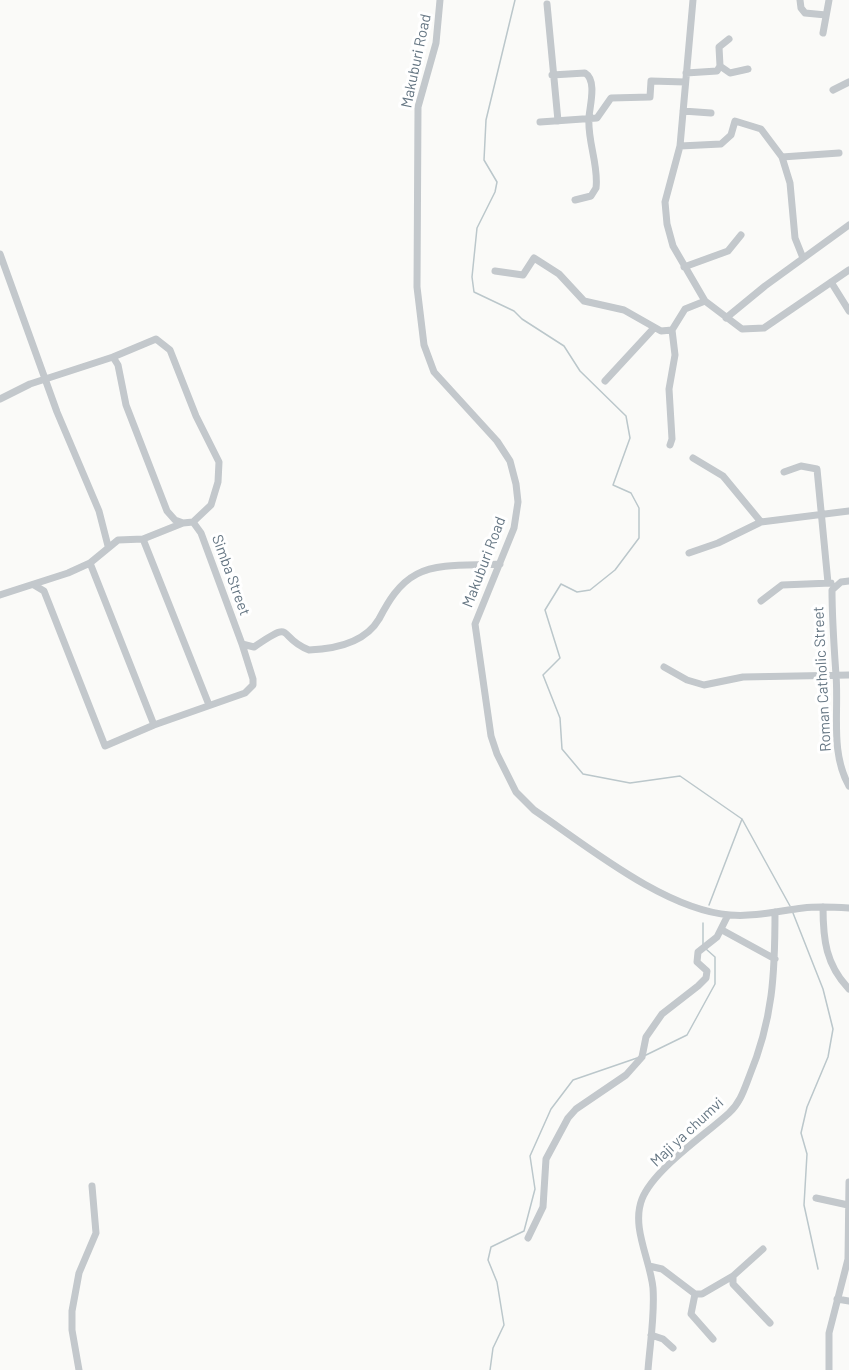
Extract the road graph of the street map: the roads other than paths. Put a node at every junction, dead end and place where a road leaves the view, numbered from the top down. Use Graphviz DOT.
graph roads {
  1 [pos="440,0"];
  2 [pos="693,0"];
  3 [pos="800,0"];
  4 [pos="829,0"];
  5 [pos="547,4"];
  6 [pos="826,15"];
  7 [pos="823,33"];
  8 [pos="729,39"];
  9 [pos="720,66"];
  10 [pos="748,69"];
  11 [pos="552,75"];
  12 [pos="686,77"];
  13 [pos="849,82"];
  14 [pos="833,90"];
  15 [pos="683,111"];
  16 [pos="711,113"];
  17 [pos="589,120"];
  18 [pos="558,121"];
  19 [pos="540,122"];
  20 [pos="680,146"];
  21 [pos="839,153"];
  22 [pos="782,157"];
  23 [pos="575,200"];
  24 [pos="849,225"];
  25 [pos="741,235"];
  26 [pos="0,254"];
  27 [pos="803,258"];
  28 [pos="684,267"];
  29 [pos="849,270"];
  30 [pos="495,272"];
  31 [pos="831,282"];
  32 [pos="705,301"];
  33 [pos="849,311"];
  34 [pos="726,318"];
  35 [pos="654,328"];
  36 [pos="672,330"];
  37 [pos="113,357"];
  38 [pos="45,380"];
  39 [pos="605,381"];
  40 [pos="0,399"];
  41 [pos="670,445"];
  42 [pos="693,458"];
  43 [pos="784,472"];
  44 [pos="849,511"];
  45 [pos="820,515"];
  46 [pos="193,522"];
  47 [pos="761,522"];
  48 [pos="183,523"];
  49 [pos="143,539"];
  50 [pos="108,546"];
  51 [pos="689,553"];
  52 [pos="90,563"];
  53 [pos="500,564"];
  54 [pos="849,581"];
  55 [pos="841,582"];
  56 [pos="828,583"];
  57 [pos="31,585"];
  58 [pos="0,595"];
  59 [pos="761,601"];
  60 [pos="242,644"];
  61 [pos="664,667"];
  62 [pos="849,675"];
  63 [pos="836,676"];
  64 [pos="208,705"];
  65 [pos="154,725"];
  66 [pos="848,781"];
  67 [pos="823,907"];
  68 [pos="849,908"];
  69 [pos="775,912"];
  70 [pos="728,915"];
  71 [pos="722,930"];
  72 [pos="775,959"];
  73 [pos="849,989"];
  74 [pos="849,1182"];
  75 [pos="92,1186"];
  76 [pos="816,1198"];
  77 [pos="848,1205"];
  78 [pos="528,1238"];
  79 [pos="763,1249"];
  80 [pos="650,1266"];
  81 [pos="733,1276"];
  82 [pos="695,1294"];
  83 [pos="837,1299"];
  84 [pos="849,1301"];
  85 [pos="770,1323"];
  86 [pos="651,1335"];
  87 [pos="714,1339"];
  88 [pos="673,1348"];
  89 [pos="830,1369"];
  90 [pos="79,1370"];
  91 [pos="648,1370"];
  1 -- 53 [label="street, Makuburi Road"];
  2 -- 12 [label="street"];
  3 -- 6 [label="street"];
  4 -- 6 [label="street"];
  5 -- 11 [label="street"];
  6 -- 7 [label="street"];
  8 -- 9 [label="street"];
  9 -- 10 [label="street"];
  9 -- 12 [label="street"];
  11 -- 17 [label="street"];
  11 -- 18 [label="street"];
  12 -- 15 [label="street"];
  12 -- 17 [label="street"];
  13 -- 14 [label="street"];
  15 -- 16 [label="street"];
  15 -- 20 [label="street"];
  17 -- 18 [label="street"];
  17 -- 23 [label="street"];
  18 -- 19 [label="street"];
  20 -- 22 [label="street"];
  20 -- 28 [label="street"];
  21 -- 22 [label="street"];
  22 -- 27 [label="street"];
  24 -- 27 [label="street"];
  25 -- 28 [label="street"];
  26 -- 38 [label="street"];
  27 -- 34 [label="street"];
  28 -- 32 [label="street"];
  29 -- 31 [label="street"];
  30 -- 35 [label="street"];
  31 -- 33 [label="street"];
  31 -- 34 [label="street"];
  32 -- 34 [label="street"];
  32 -- 36 [label="street"];
  35 -- 36 [label="street"];
  35 -- 39 [label="street"];
  36 -- 41 [label="street"];
  37 -- 38 [label="street"];
  37 -- 46 [label="street"];
  37 -- 48 [label="street"];
  38 -- 40 [label="street"];
  38 -- 50 [label="street"];
  42 -- 47 [label="street"];
  43 -- 45 [label="street"];
  44 -- 45 [label="street"];
  45 -- 47 [label="street"];
  45 -- 56 [label="street"];
  46 -- 48 [label="street, Simba Street"];
  46 -- 60 [label="street, Simba Street"];
  47 -- 51 [label="street"];
  48 -- 49 [label="street, Simba Street"];
  49 -- 50 [label="street, Simba Street"];
  49 -- 64 [label="street"];
  50 -- 52 [label="street, Simba Street"];
  52 -- 57 [label="street, Simba Street"];
  52 -- 65 [label="street"];
  53 -- 60 [label="street"];
  53 -- 70 [label="street, Makuburi Road"];
  54 -- 55 [label="street"];
  55 -- 56 [label="street"];
  55 -- 63 [label="street, Roman Catholic Street"];
  56 -- 59 [label="street"];
  57 -- 58 [label="street, Simba Street"];
  57 -- 65 [label="street"];
  60 -- 64 [label="street, Simba Street"];
  61 -- 63 [label="street"];
  62 -- 63 [label="street"];
  63 -- 66 [label="street, Roman Catholic Street"];
  64 -- 65 [label="street"];
  67 -- 68 [label="street, Makuburi Road"];
  67 -- 69 [label="street, Makuburi Road"];
  67 -- 73 [label="street"];
  69 -- 70 [label="street, Makuburi Road"];
  69 -- 72 [label="street, Maji ya chumvi"];
  70 -- 71 [label="street"];
  71 -- 72 [label="street"];
  71 -- 78 [label="street"];
  72 -- 80 [label="street, Maji ya chumvi"];
  74 -- 77 [label="street"];
  75 -- 90 [label="street"];
  76 -- 77 [label="street"];
  77 -- 83 [label="street"];
  79 -- 81 [label="street"];
  80 -- 82 [label="street"];
  80 -- 86 [label="street, Maji ya chumvi"];
  81 -- 82 [label="street"];
  81 -- 85 [label="street"];
  82 -- 87 [label="street"];
  83 -- 84 [label="street"];
  83 -- 89 [label="street"];
  86 -- 88 [label="street"];
  86 -- 91 [label="street, Maji ya chumvi"];
}
